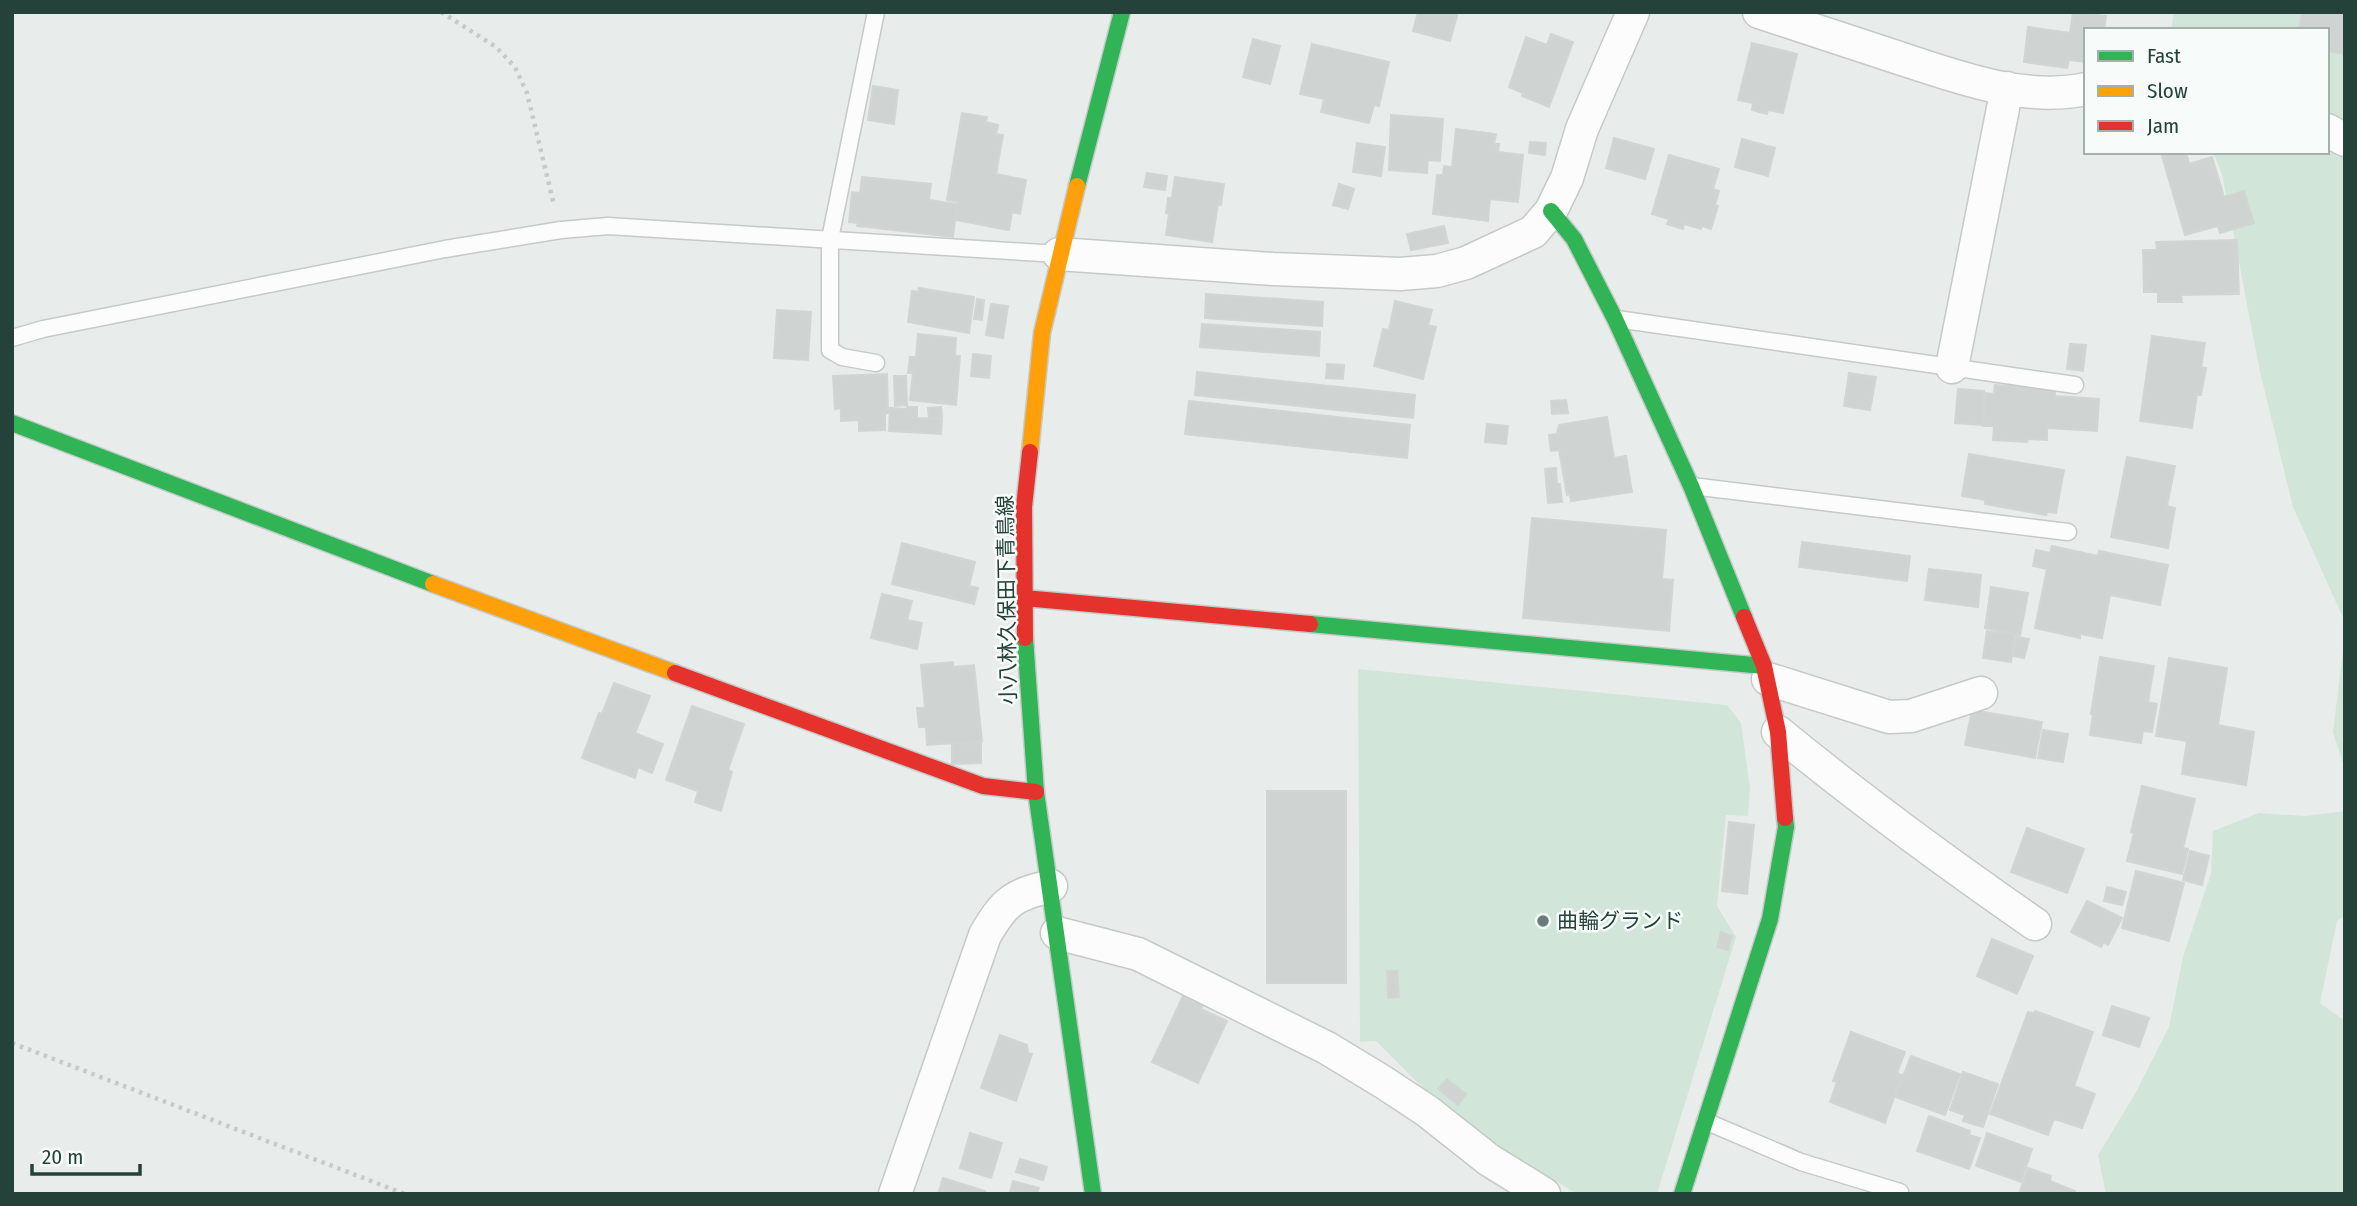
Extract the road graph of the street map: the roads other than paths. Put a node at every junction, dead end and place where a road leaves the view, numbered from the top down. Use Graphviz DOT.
graph roads {
  1 [pos="876,12"];
  2 [pos="1122,12"];
  3 [pos="1633,12"];
  4 [pos="1759,12"];
  5 [pos="2007,88"];
  6 [pos="2084,90"];
  7 [pos="2329,131"];
  8 [pos="2345,139"];
  9 [pos="1551,211"];
  10 [pos="830,239"];
  11 [pos="1059,254"];
  12 [pos="1615,319"];
  13 [pos="12,338"];
  14 [pos="876,363"];
  15 [pos="1952,368"];
  16 [pos="2075,385"];
  17 [pos="12,423"];
  18 [pos="1691,486"];
  19 [pos="2068,532"];
  20 [pos="1024,598"];
  21 [pos="1766,672"];
  22 [pos="1981,692"];
  23 [pos="1779,732"];
  24 [pos="1036,792"];
  25 [pos="1051,886"];
  26 [pos="2035,924"];
  27 [pos="1057,933"];
  28 [pos="1705,1121"];
  29 [pos="1900,1192"];
  30 [pos="895,1194"];
  31 [pos="1093,1194"];
  32 [pos="1544,1194"];
  33 [pos="1682,1194"];
  1 -- 10 [label="lane"];
  2 -- 11 [label="street, 小八林久保田下青鳥線"];
  3 -- 9 [label="street"];
  4 -- 5 [label="street"];
  5 -- 6 [label="street"];
  5 -- 15 [label="street"];
  7 -- 8 [label="street"];
  9 -- 11 [label="street"];
  9 -- 12 [label="street"];
  10 -- 11 [label="lane"];
  10 -- 13 [label="lane"];
  10 -- 14 [label="lane"];
  11 -- 20 [label="street, 小八林久保田下青鳥線"];
  12 -- 15 [label="lane"];
  12 -- 18 [label="street"];
  15 -- 16 [label="lane"];
  17 -- 24 [label="street"];
  18 -- 19 [label="lane"];
  18 -- 21 [label="street"];
  20 -- 21 [label="street"];
  20 -- 24 [label="street, 小八林久保田下青鳥線"];
  21 -- 22 [label="street"];
  21 -- 23 [label="street"];
  23 -- 26 [label="street"];
  23 -- 28 [label="street"];
  24 -- 25 [label="street, 小八林久保田下青鳥線"];
  25 -- 27 [label="street, 小八林久保田下青鳥線"];
  25 -- 30 [label="street"];
  27 -- 31 [label="street, 小八林久保田下青鳥線"];
  27 -- 32 [label="street"];
  28 -- 29 [label="lane"];
  28 -- 33 [label="street"];
}
